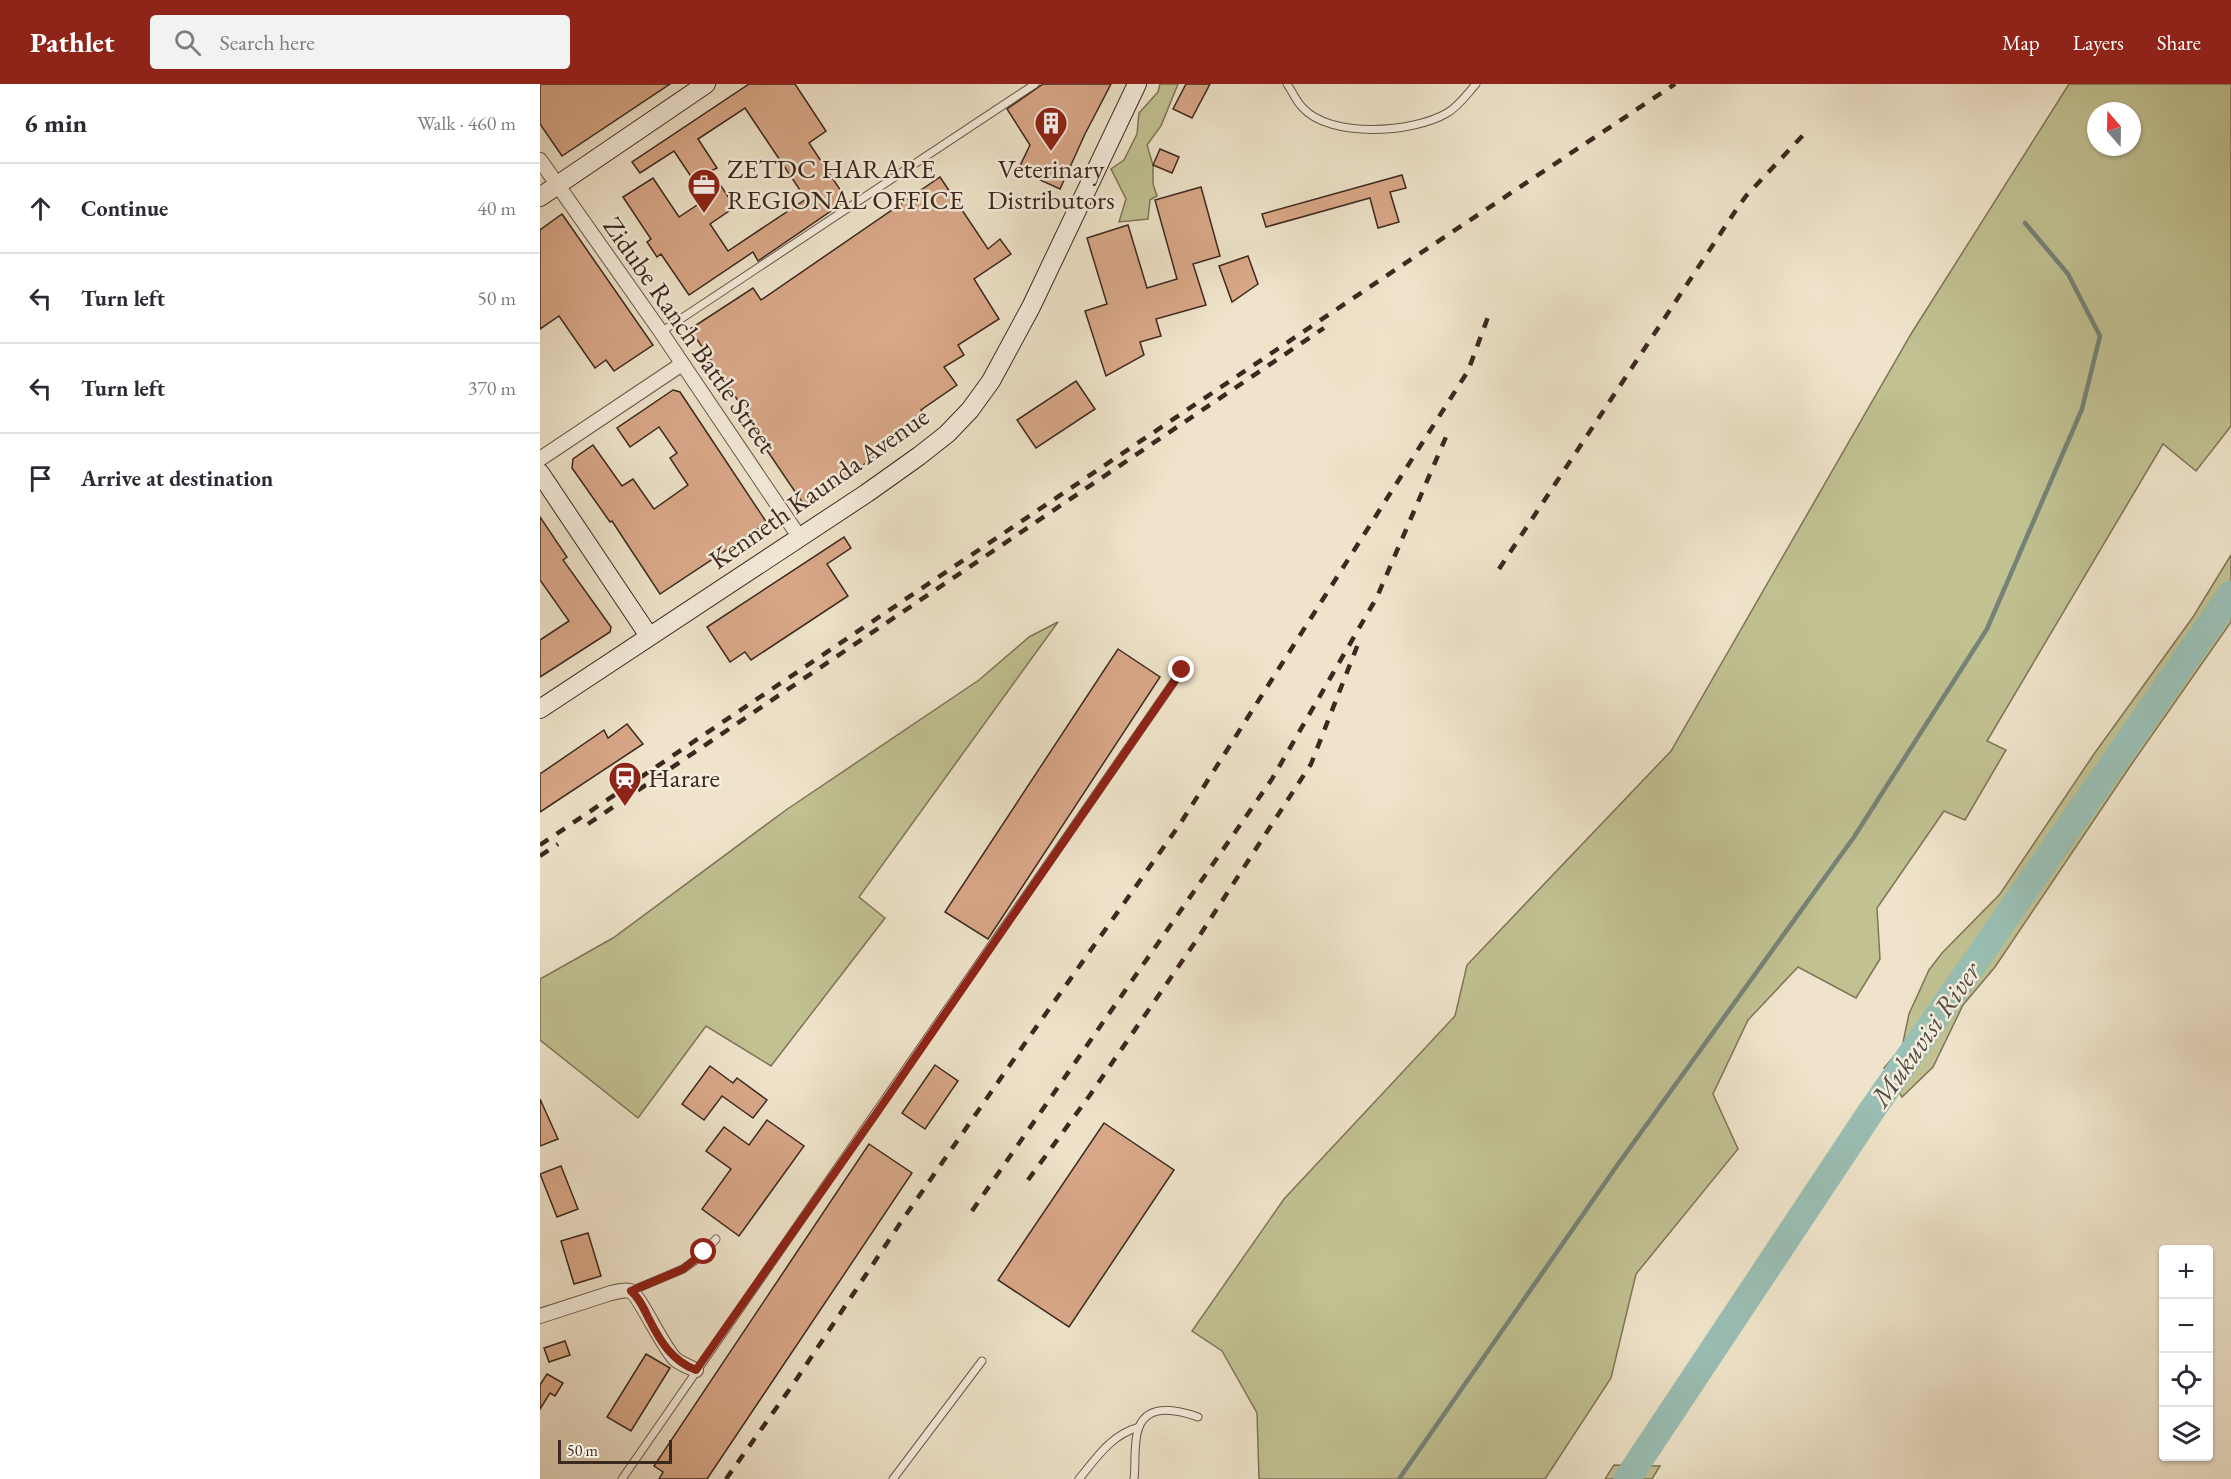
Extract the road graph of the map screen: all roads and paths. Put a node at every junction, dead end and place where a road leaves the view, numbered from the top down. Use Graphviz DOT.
graph roads {
  1 [pos="706,84"];
  2 [pos="1035,84"];
  3 [pos="1137,84"];
  4 [pos="1287,84"];
  5 [pos="1476,84"];
  6 [pos="540,159"];
  7 [pos="557,185"];
  8 [pos="540,197"];
  9 [pos="661,332"];
  10 [pos="682,364"];
  11 [pos="540,459"];
  12 [pos="540,473"];
  13 [pos="800,538"];
  14 [pos="649,636"];
  15 [pos="1182,670"];
  16 [pos="540,709"];
  17 [pos="716,1239"];
  18 [pos="631,1291"];
  19 [pos="540,1316"];
  20 [pos="982,1361"];
  21 [pos="696,1370"];
  22 [pos="1198,1417"];
  23 [pos="1139,1426"];
  24 [pos="622,1479"];
  25 [pos="893,1479"];
  26 [pos="1079,1479"];
  27 [pos="1134,1479"];
  1 -- 7 [label="main road"];
  2 -- 9 [label="lane"];
  3 -- 13 [label="main road, Kenneth Kaunda Avenue"];
  4 -- 5 [label="lane"];
  6 -- 7 [label="street, Zidube Ranch Battle Street"];
  7 -- 8 [label="main road"];
  7 -- 9 [label="street, Zidube Ranch Battle Street"];
  9 -- 10 [label="street, Zidube Ranch Battle Street"];
  10 -- 11 [label="street"];
  10 -- 13 [label="street, Zidube Ranch Battle Street"];
  12 -- 14 [label="main road"];
  13 -- 14 [label="main road, Kenneth Kaunda Avenue"];
  14 -- 16 [label="main road, Kenneth Kaunda Avenue"];
  15 -- 21 [label="lane"];
  17 -- 18 [label="lane"];
  18 -- 19 [label="street"];
  18 -- 21 [label="street"];
  20 -- 25 [label="lane"];
  21 -- 24 [label="lane"];
  22 -- 23 [label="lane"];
  23 -- 26 [label="lane"];
  23 -- 27 [label="lane"];
}
